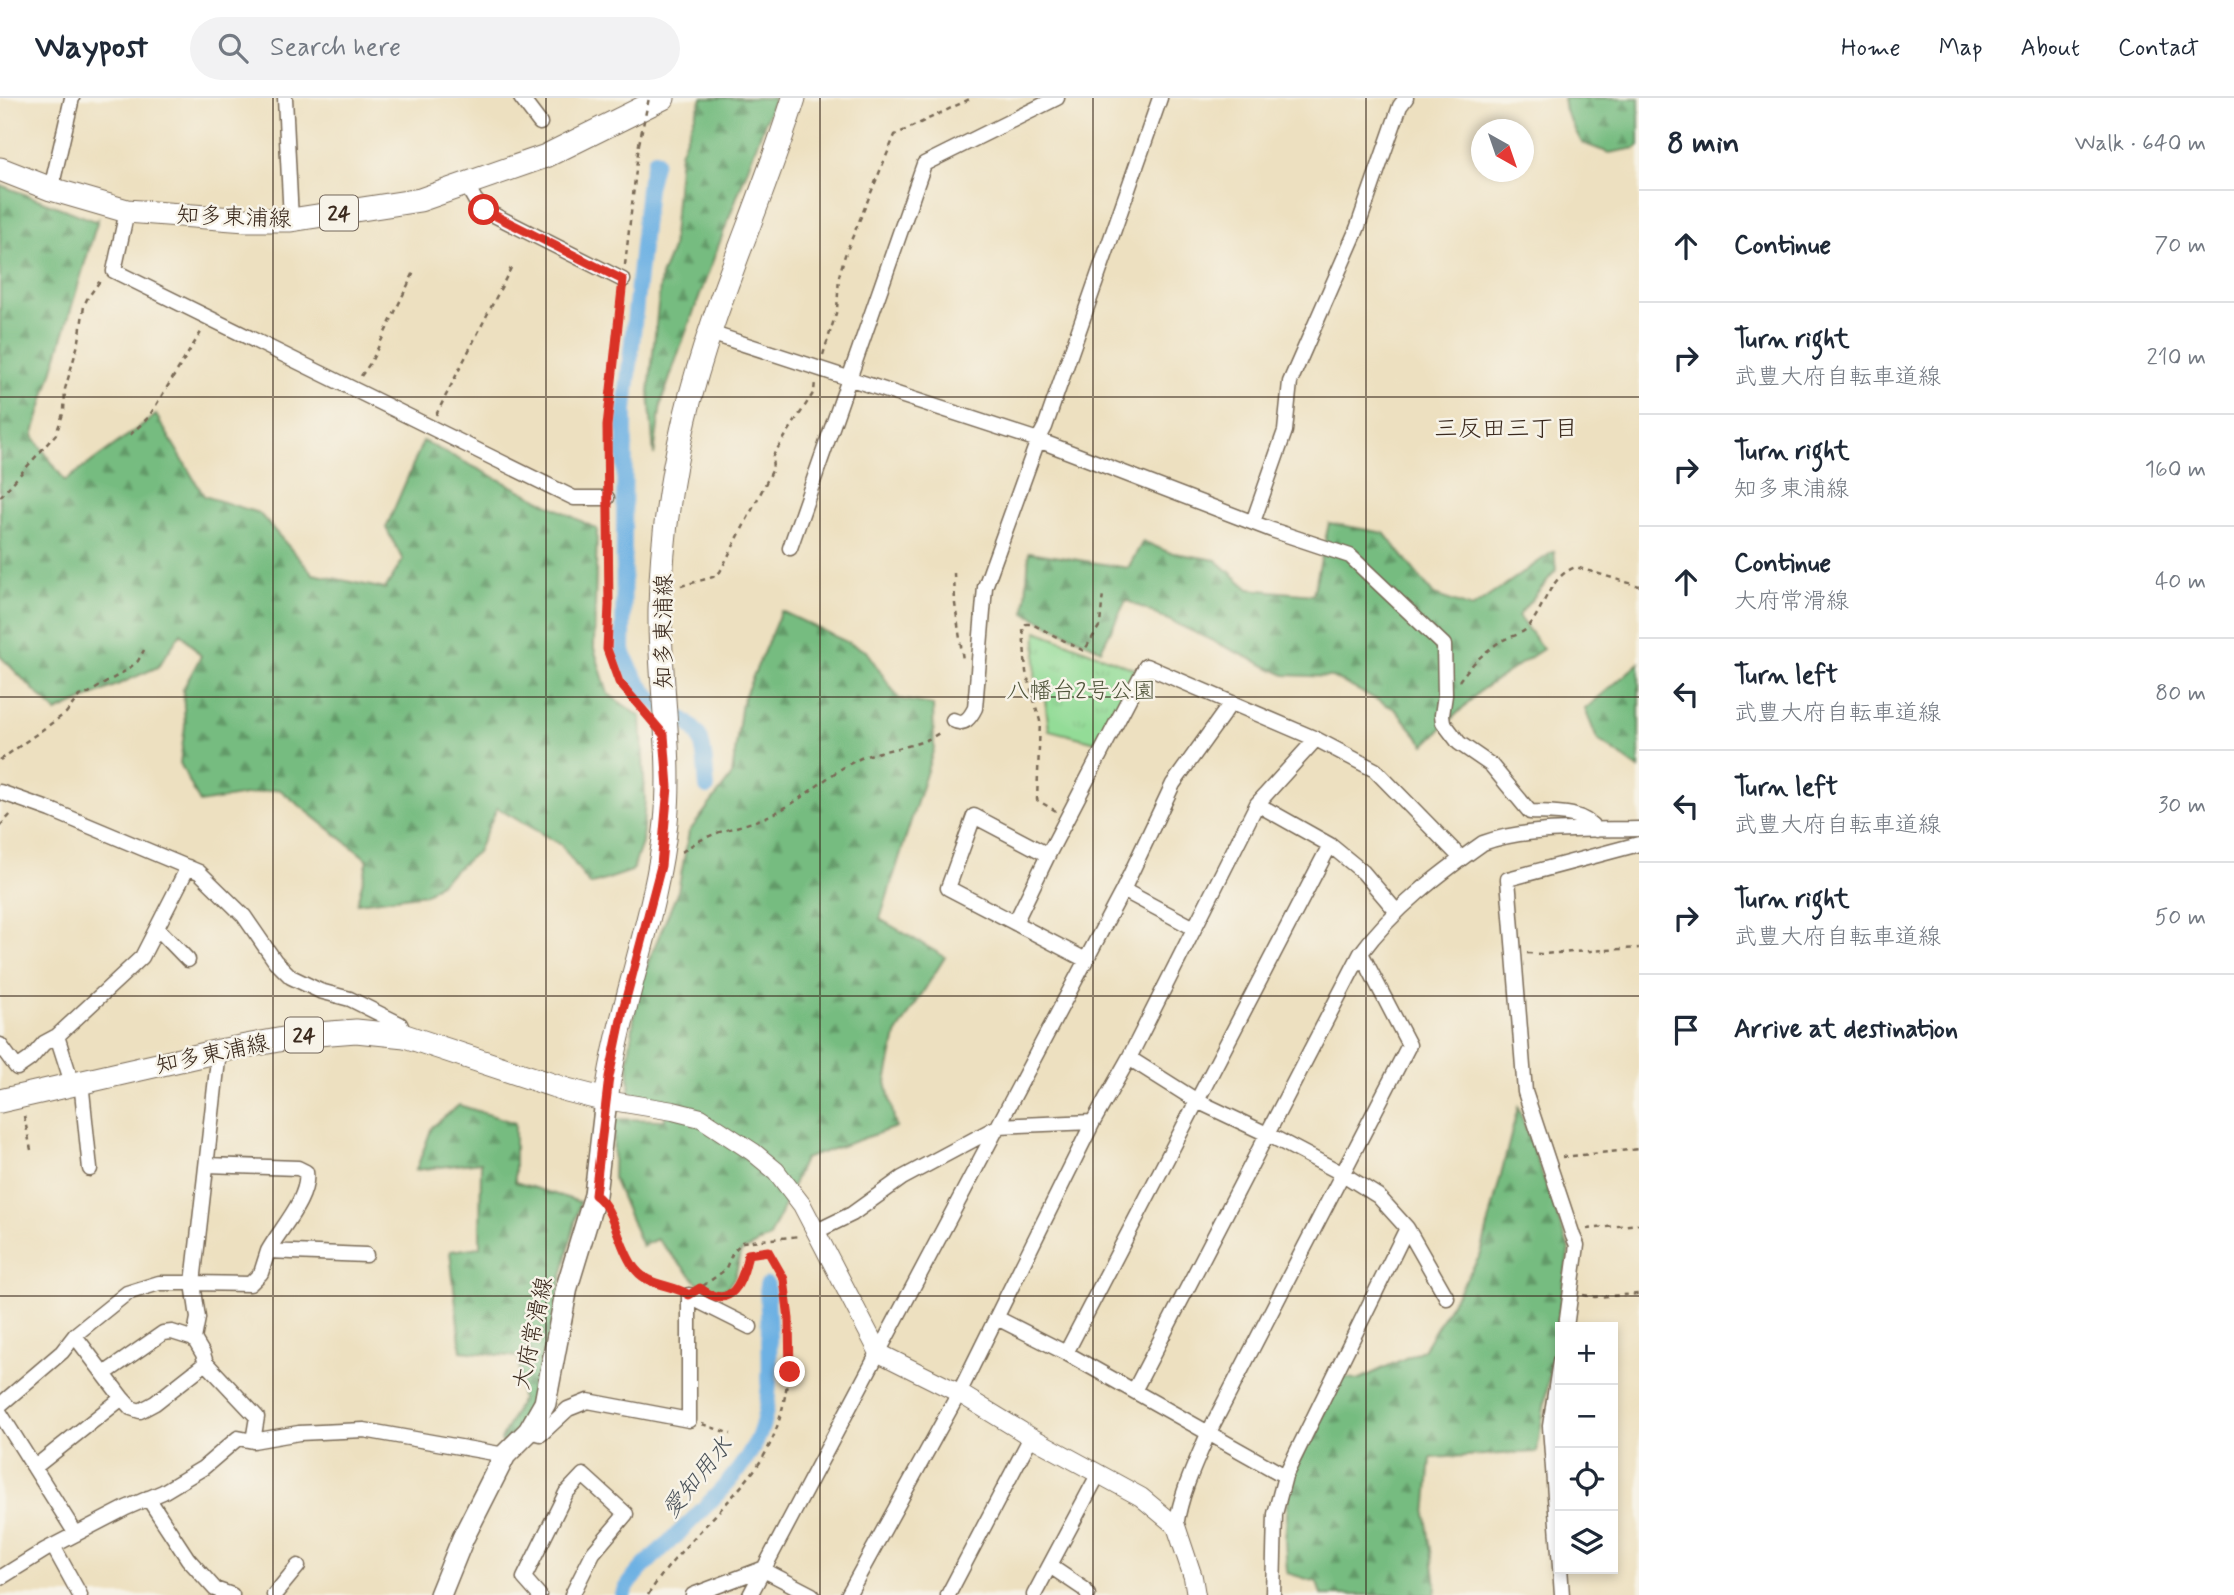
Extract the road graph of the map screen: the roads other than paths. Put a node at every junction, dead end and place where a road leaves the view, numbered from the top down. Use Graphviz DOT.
graph roads {
  1 [pos="72,98"];
  2 [pos="285,98"];
  3 [pos="522,98"];
  4 [pos="663,98"];
  5 [pos="794,98"];
  6 [pos="1057,98"];
  7 [pos="1160,98"];
  8 [pos="1406,98"];
  9 [pos="540,123"];
  10 [pos="0,169"];
  11 [pos="466,184"];
  12 [pos="51,189"];
  13 [pos="127,211"];
  14 [pos="291,220"];
  15 [pos="623,280"];
  16 [pos="710,333"];
  17 [pos="849,380"];
  18 [pos="1038,440"];
  19 [pos="607,498"];
  20 [pos="1253,522"];
  21 [pos="790,548"];
  22 [pos="1231,703"];
  23 [pos="953,720"];
  24 [pos="1316,739"];
  25 [pos="0,792"];
  26 [pos="1257,804"];
  27 [pos="1639,829"];
  28 [pos="1596,830"];
  29 [pos="1639,844"];
  30 [pos="1329,845"];
  31 [pos="1048,855"];
  32 [pos="1461,858"];
  33 [pos="188,867"];
  34 [pos="1123,890"];
  35 [pos="1397,912"];
  36 [pos="1015,923"];
  37 [pos="157,928"];
  38 [pos="1194,928"];
  39 [pos="1361,953"];
  40 [pos="1084,959"];
  41 [pos="188,960"];
  42 [pos="57,1036"];
  43 [pos="405,1036"];
  44 [pos="0,1045"];
  45 [pos="219,1051"];
  46 [pos="1129,1058"];
  47 [pos="76,1082"];
  48 [pos="9,1099"];
  49 [pos="606,1100"];
  50 [pos="1197,1101"];
  51 [pos="1093,1122"];
  52 [pos="999,1126"];
  53 [pos="1269,1135"];
  54 [pos="207,1165"];
  55 [pos="90,1170"];
  56 [pos="1343,1174"];
  57 [pos="1407,1228"];
  58 [pos="816,1231"];
  59 [pos="268,1251"];
  60 [pos="366,1255"];
  61 [pos="193,1283"];
  62 [pos="1447,1298"];
  63 [pos="997,1318"];
  64 [pos="1567,1322"];
  65 [pos="750,1327"];
  66 [pos="75,1336"];
  67 [pos="194,1339"];
  68 [pos="879,1353"];
  69 [pos="1066,1353"];
  70 [pos="206,1363"];
  71 [pos="104,1374"];
  72 [pos="1556,1385"];
  73 [pos="1135,1391"];
  74 [pos="959,1393"];
  75 [pos="122,1398"];
  76 [pos="0,1405"];
  77 [pos="0,1413"];
  78 [pos="529,1431"];
  79 [pos="1208,1434"];
  80 [pos="1031,1437"];
  81 [pos="253,1441"];
  82 [pos="505,1455"];
  83 [pos="35,1467"];
  84 [pos="1099,1474"];
  85 [pos="1284,1476"];
  86 [pos="148,1498"];
  87 [pos="1176,1526"];
  88 [pos="76,1534"];
  89 [pos="53,1546"];
  90 [pos="298,1566"];
  91 [pos="1050,1566"];
  92 [pos="762,1569"];
  93 [pos="0,1578"];
  94 [pos="80,1595"];
  95 [pos="232,1595"];
  96 [pos="274,1595"];
  97 [pos="440,1595"];
  98 [pos="539,1595"];
  99 [pos="572,1595"];
  100 [pos="693,1595"];
  101 [pos="750,1595"];
  102 [pos="812,1595"];
  103 [pos="848,1595"];
  104 [pos="948,1595"];
  105 [pos="1034,1595"];
  106 [pos="1088,1595"];
  107 [pos="1196,1595"];
  108 [pos="1273,1595"];
  109 [pos="1562,1595"];
  1 -- 12 [label="street"];
  2 -- 14 [label="street"];
  3 -- 9 [label="street"];
  4 -- 11 [label="main road, 知多東浦線 / 24"];
  5 -- 16 [label="main road, 知多東浦線"];
  6 -- 17 [label="street"];
  7 -- 18 [label="street"];
  8 -- 20 [label="street"];
  10 -- 12 [label="main road, 知多東浦線 / 24"];
  11 -- 14 [label="main road, 知多東浦線 / 24"];
  11 -- 15 [label="street"];
  12 -- 13 [label="main road, 知多東浦線 / 24"];
  13 -- 14 [label="main road, 知多東浦線 / 24"];
  13 -- 19 [label="street"];
  16 -- 17 [label="street"];
  16 -- 49 [label="main road, 知多東浦線"];
  17 -- 18 [label="street"];
  17 -- 21 [label="street"];
  18 -- 20 [label="street"];
  18 -- 23 [label="street"];
  20 -- 28 [label="street"];
  22 -- 24 [label="street"];
  22 -- 31 [label="street"];
  22 -- 34 [label="street"];
  24 -- 26 [label="street"];
  24 -- 32 [label="street"];
  25 -- 33 [label="street"];
  26 -- 30 [label="street"];
  26 -- 38 [label="street"];
  27 -- 28 [label="street"];
  28 -- 32 [label="street"];
  29 -- 64 [label="street"];
  30 -- 35 [label="street"];
  30 -- 50 [label="street"];
  31 -- 36 [label="street"];
  31 -- 36 [label="street"];
  32 -- 35 [label="street"];
  33 -- 37 [label="street"];
  33 -- 43 [label="street"];
  34 -- 38 [label="street"];
  34 -- 40 [label="street"];
  35 -- 39 [label="street"];
  36 -- 40 [label="street"];
  37 -- 41 [label="street"];
  37 -- 42 [label="street"];
  38 -- 46 [label="street"];
  39 -- 53 [label="street"];
  39 -- 56 [label="street"];
  40 -- 52 [label="street"];
  42 -- 44 [label="street"];
  42 -- 47 [label="street"];
  43 -- 45 [label="main road, 知多東浦線 / 24"];
  43 -- 49 [label="main road, 知多東浦線 / 24"];
  45 -- 47 [label="main road, 知多東浦線 / 24"];
  45 -- 54 [label="street"];
  46 -- 50 [label="street"];
  46 -- 51 [label="street"];
  47 -- 48 [label="main road, 知多東浦線 / 24"];
  47 -- 55 [label="street"];
  49 -- 58 [label="street"];
  49 -- 78 [label="main road, 大府常滑線"];
  50 -- 53 [label="street"];
  50 -- 69 [label="street"];
  51 -- 52 [label="street"];
  51 -- 63 [label="street"];
  52 -- 58 [label="street"];
  52 -- 68 [label="street"];
  53 -- 56 [label="street"];
  53 -- 73 [label="street"];
  54 -- 59 [label="street"];
  54 -- 61 [label="street"];
  56 -- 57 [label="street"];
  56 -- 79 [label="street"];
  57 -- 62 [label="street"];
  57 -- 85 [label="street"];
  58 -- 68 [label="street"];
  59 -- 60 [label="street"];
  59 -- 61 [label="street"];
  61 -- 66 [label="street"];
  61 -- 67 [label="street"];
  63 -- 69 [label="street"];
  63 -- 74 [label="street"];
  65 -- 78 [label="street"];
  66 -- 71 [label="street"];
  66 -- 76 [label="street"];
  67 -- 70 [label="street"];
  67 -- 71 [label="street"];
  68 -- 74 [label="street"];
  68 -- 92 [label="street"];
  69 -- 73 [label="street"];
  70 -- 75 [label="street"];
  70 -- 81 [label="street"];
  71 -- 75 [label="street"];
  72 -- 109 [label="street"];
  73 -- 79 [label="street"];
  74 -- 80 [label="street"];
  74 -- 103 [label="street"];
  75 -- 83 [label="street"];
  77 -- 83 [label="street"];
  78 -- 82 [label="main road, 大府常滑線"];
  79 -- 85 [label="street"];
  79 -- 87 [label="street"];
  80 -- 84 [label="street"];
  80 -- 104 [label="street"];
  81 -- 82 [label="street"];
  81 -- 86 [label="street"];
  82 -- 97 [label="main road, 大府常滑線"];
  83 -- 88 [label="street"];
  84 -- 87 [label="street"];
  84 -- 91 [label="street"];
  85 -- 108 [label="street"];
  86 -- 88 [label="street"];
  86 -- 95 [label="street"];
  87 -- 107 [label="street"];
  88 -- 89 [label="street"];
  89 -- 93 [label="street"];
  89 -- 94 [label="street"];
  90 -- 96 [label="street"];
  91 -- 105 [label="street"];
  91 -- 106 [label="street"];
  92 -- 100 [label="street"];
  92 -- 101 [label="street"];
  92 -- 102 [label="street"];
  98 -- 99 [label="street"];
}
